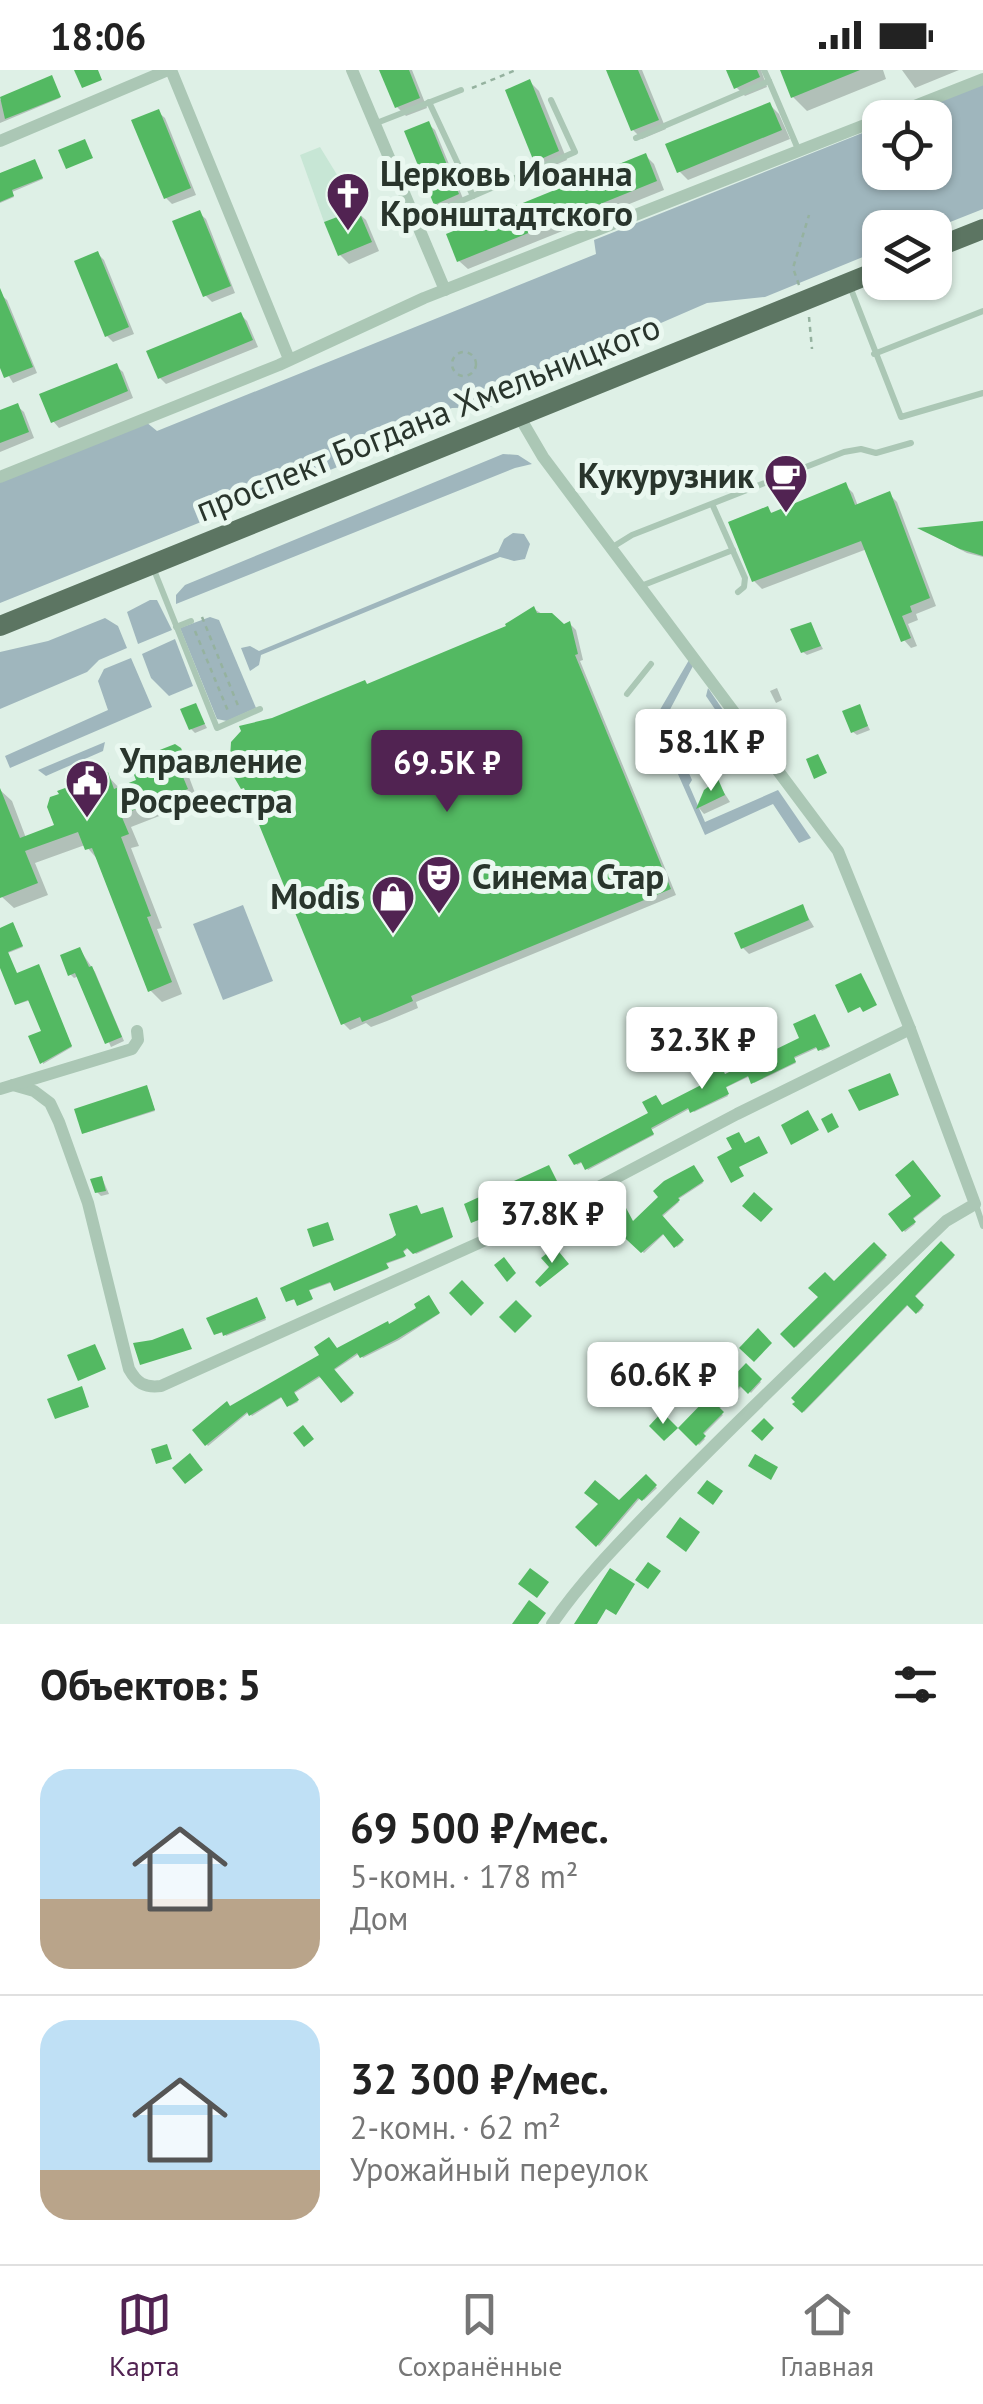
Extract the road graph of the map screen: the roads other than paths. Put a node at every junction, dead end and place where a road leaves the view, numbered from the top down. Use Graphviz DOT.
graph roads {
  1 [pos="170,70"];
  2 [pos="352,70"];
  3 [pos="764,70"];
  4 [pos="983,79"];
  5 [pos="768,82"];
  6 [pos="461,90"];
  7 [pos="551,100"];
  8 [pos="929,100"];
  9 [pos="429,102"];
  10 [pos="374,124"];
  11 [pos="862,126"];
  12 [pos="636,138"];
  13 [pos="0,141"];
  14 [pos="799,151"];
  15 [pos="473,196"];
  16 [pos="414,221"];
  17 [pos="983,229"];
  18 [pos="952,241"];
  19 [pos="862,278"];
  20 [pos="849,283"];
  21 [pos="445,290"];
  22 [pos="983,311"];
  23 [pos="874,354"];
  24 [pos="289,359"];
  25 [pos="983,393"];
  26 [pos="519,416"];
  27 [pos="911,442"];
  28 [pos="0,477"];
  29 [pos="712,506"];
  30 [pos="611,548"];
  31 [pos="733,550"];
  32 [pos="152,564"];
  33 [pos="640,587"];
  34 [pos="738,592"];
  35 [pos="191,621"];
  36 [pos="0,626"];
  37 [pos="176,627"];
  38 [pos="651,664"];
  39 [pos="627,694"];
  40 [pos="260,709"];
  41 [pos="910,1029"];
  42 [pos="137,1031"];
  43 [pos="7,1087"];
  44 [pos="975,1204"];
  45 [pos="983,1226"];
  46 [pos="552,1624"];
  1 -- 13 [label="street"];
  1 -- 24 [label="street"];
  2 -- 10 [label="street"];
  3 -- 5 [label="lane"];
  4 -- 8 [label="street"];
  5 -- 12 [label="lane"];
  5 -- 14 [label="lane"];
  6 -- 9 [label="lane"];
  7 -- 15 [label="lane"];
  9 -- 10 [label="lane"];
  9 -- 15 [label="lane"];
  10 -- 16 [label="street"];
  11 -- 14 [label="street"];
  14 -- 21 [label="street"];
  15 -- 16 [label="lane"];
  16 -- 21 [label="street"];
  17 -- 18 [label="main road"];
  19 -- 20 [label="main road, проспект Богдана Хмельницкого"];
  20 -- 23 [label="lane"];
  20 -- 26 [label="main road, проспект Богдана Хмельницкого"];
  21 -- 24 [label="street"];
  22 -- 23 [label="lane"];
  23 -- 25 [label="lane"];
  24 -- 28 [label="street"];
  26 -- 30 [label="street"];
  26 -- 32 [label="main road, проспект Богдана Хмельницкого"];
  27 -- 29 [label="lane"];
  29 -- 30 [label="lane"];
  29 -- 31 [label="lane"];
  30 -- 33 [label="street"];
  31 -- 33 [label="lane"];
  31 -- 34 [label="lane"];
  32 -- 36 [label="main road, проспект Богдана Хмельницкого"];
  32 -- 37 [label="lane"];
  33 -- 41 [label="street"];
  35 -- 37 [label="lane"];
  37 -- 40 [label="lane"];
  38 -- 39 [label="lane"];
  41 -- 43 [label="street"];
  41 -- 44 [label="street"];
  42 -- 43 [label="street"];
  44 -- 45 [label="lane"];
  44 -- 46 [label="street"];
}
